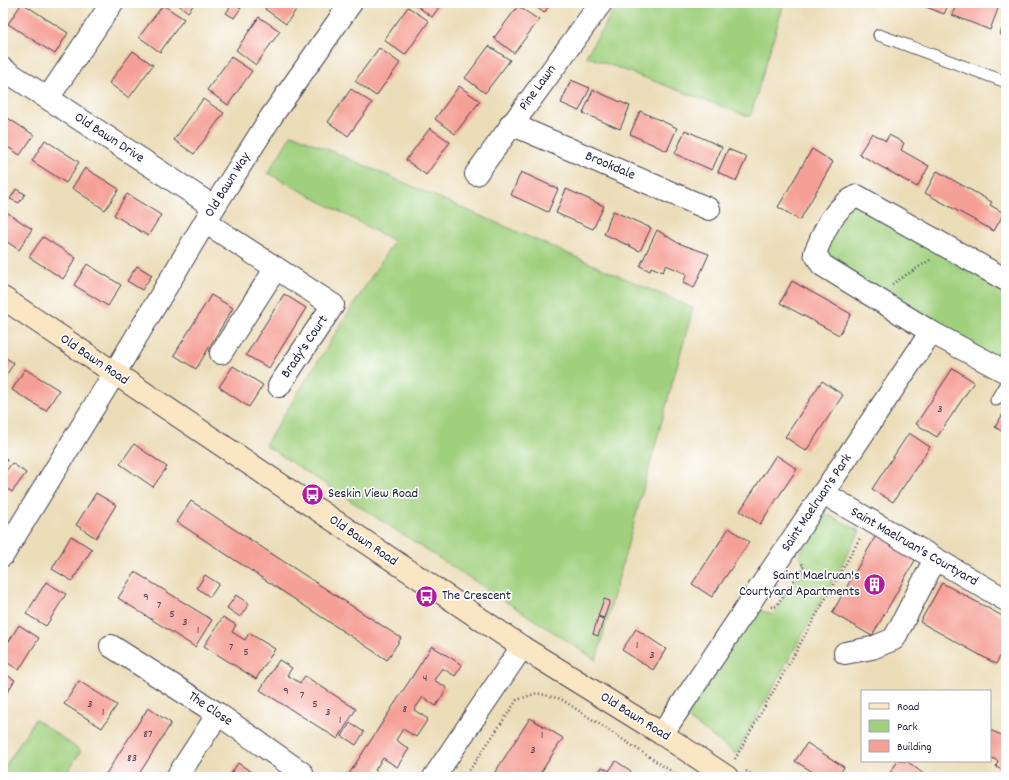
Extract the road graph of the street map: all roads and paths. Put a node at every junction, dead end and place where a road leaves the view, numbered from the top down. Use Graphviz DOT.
graph roads {
  1 [pos="112,3"];
  2 [pos="351,3"];
  3 [pos="601,3"];
  4 [pos="879,35"];
  5 [pos="3,69"];
  6 [pos="1006,82"];
  7 [pos="48,98"];
  8 [pos="511,124"];
  9 [pos="476,174"];
  10 [pos="708,209"];
  11 [pos="209,215"];
  12 [pos="931,259"];
  13 [pos="276,268"];
  14 [pos="1006,280"];
  15 [pos="890,288"];
  16 [pos="3,298"];
  17 [pos="931,332"];
  18 [pos="221,353"];
  19 [pos="1006,372"];
  20 [pos="114,374"];
  21 [pos="1006,383"];
  22 [pos="279,386"];
  23 [pos="996,400"];
  24 [pos="823,493"];
  25 [pos="876,524"];
  26 [pos="5,546"];
  27 [pos="934,559"];
  28 [pos="799,560"];
  29 [pos="1006,600"];
  30 [pos="770,607"];
  31 [pos="111,646"];
  32 [pos="522,647"];
  33 [pos="845,653"];
  34 [pos="218,714"];
  35 [pos="662,734"];
  36 [pos="735,770"];
  37 [pos="177,777"];
  38 [pos="300,777"];
  39 [pos="434,777"];
  40 [pos="465,777"];
  41 [pos="680,777"];
  42 [pos="756,777"];
  1 -- 7 [label="street"];
  2 -- 11 [label="street, Old Bawn Way"];
  3 -- 8 [label="street, Pine Lawn"];
  4 -- 6 [label="lane"];
  5 -- 7 [label="street, Old Bawn Drive"];
  7 -- 11 [label="street, Old Bawn Drive"];
  8 -- 9 [label="street, Pine Lawn"];
  8 -- 10 [label="street, Brookdale"];
  11 -- 13 [label="street, Brady's Court"];
  11 -- 20 [label="street, Old Bawn Way"];
  12 -- 15 [label="path"];
  13 -- 18 [label="street"];
  13 -- 22 [label="street, Brady's Court"];
  14 -- 17 [label="street"];
  16 -- 20 [label="main road, Old Bawn Road"];
  17 -- 19 [label="street"];
  17 -- 24 [label="street, Saint Maelruan's Park"];
  20 -- 26 [label="street"];
  20 -- 32 [label="main road, Old Bawn Road"];
  21 -- 23 [label="lane"];
  24 -- 25 [label="street, Saint Maelruan's Courtyard"];
  24 -- 35 [label="street, Saint Maelruan's Park"];
  25 -- 27 [label="street, Saint Maelruan's Courtyard"];
  25 -- 36 [label="path"];
  27 -- 29 [label="street, Saint Maelruan's Courtyard"];
  27 -- 33 [label="street"];
  28 -- 30 [label="path"];
  31 -- 34 [label="street, The Close"];
  32 -- 35 [label="main road, Old Bawn Road"];
  32 -- 39 [label="street"];
  34 -- 37 [label="street"];
  34 -- 38 [label="street, The Close"];
  35 -- 36 [label="main road, Old Bawn Road"];
  36 -- 42 [label="path"];
  40 -- 41 [label="path"];
}
